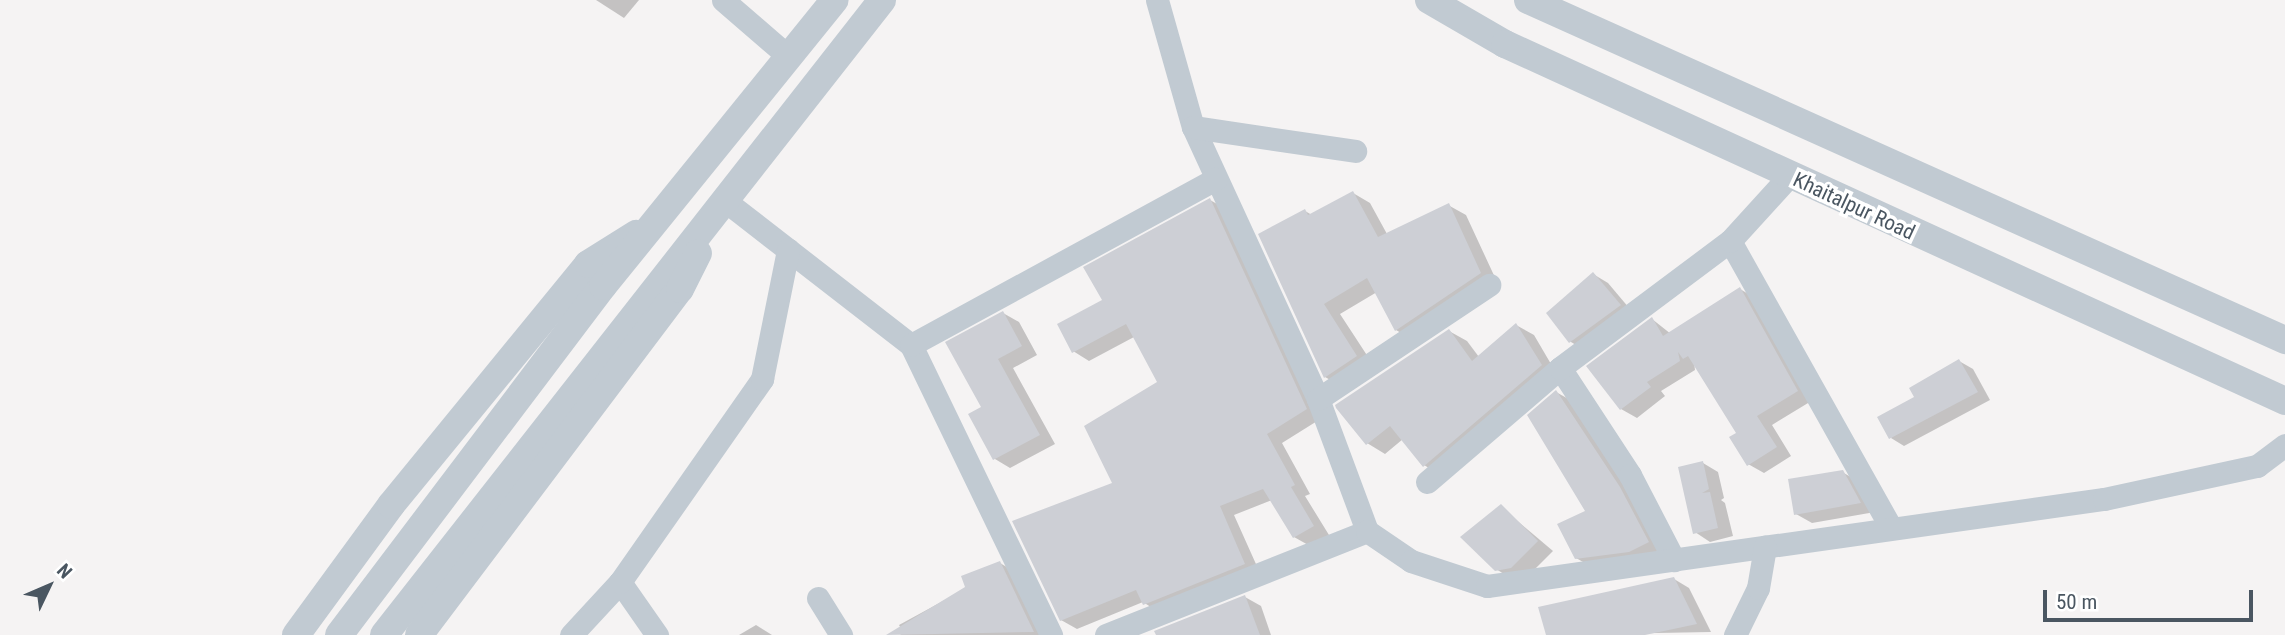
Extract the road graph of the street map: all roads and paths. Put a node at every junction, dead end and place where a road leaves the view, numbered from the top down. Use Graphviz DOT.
graph roads {
  1 [pos="723,0"];
  2 [pos="835,0"];
  3 [pos="882,0"];
  4 [pos="1157,0"];
  5 [pos="1429,0"];
  6 [pos="1528,0"];
  7 [pos="789,57"];
  8 [pos="1193,127"];
  9 [pos="1356,151"];
  10 [pos="1790,175"];
  11 [pos="1216,178"];
  12 [pos="724,200"];
  13 [pos="653,223"];
  14 [pos="1730,241"];
  15 [pos="788,250"];
  16 [pos="1489,285"];
  17 [pos="2285,340"];
  18 [pos="911,345"];
  19 [pos="1560,368"];
  20 [pos="1318,399"];
  21 [pos="2285,401"];
  22 [pos="2285,445"];
  23 [pos="1427,482"];
  24 [pos="1890,526"];
  25 [pos="1367,531"];
  26 [pos="1765,547"];
  27 [pos="1674,560"];
  28 [pos="620,582"];
  29 [pos="818,598"];
  30 [pos="1155,626"];
  31 [pos="296,635"];
  32 [pos="339,635"];
  33 [pos="384,635"];
  34 [pos="419,635"];
  35 [pos="571,635"];
  36 [pos="657,635"];
  37 [pos="841,635"];
  38 [pos="1051,635"];
  39 [pos="1106,635"];
  40 [pos="1735,635"];
  1 -- 7 [label="street"];
  2 -- 7 [label="street"];
  3 -- 12 [label="street"];
  4 -- 8 [label="street"];
  5 -- 10 [label="street, Khaitalpur Road"];
  6 -- 17 [label="street"];
  7 -- 13 [label="street"];
  8 -- 9 [label="street"];
  8 -- 11 [label="street"];
  10 -- 14 [label="street"];
  10 -- 21 [label="street, Khaitalpur Road"];
  11 -- 18 [label="street"];
  11 -- 20 [label="street"];
  12 -- 15 [label="street"];
  12 -- 33 [label="street"];
  12 -- 34 [label="street"];
  13 -- 31 [label="street"];
  13 -- 32 [label="street"];
  14 -- 19 [label="street"];
  14 -- 24 [label="street"];
  15 -- 18 [label="street"];
  15 -- 28 [label="street"];
  16 -- 20 [label="street"];
  18 -- 38 [label="street"];
  19 -- 23 [label="street"];
  19 -- 27 [label="street"];
  20 -- 25 [label="street"];
  22 -- 24 [label="street"];
  24 -- 26 [label="street"];
  25 -- 27 [label="street"];
  25 -- 30 [label="street"];
  26 -- 27 [label="street"];
  26 -- 40 [label="street"];
  28 -- 35 [label="street"];
  28 -- 36 [label="street"];
  29 -- 37 [label="street"];
  30 -- 39 [label="street"];
}
